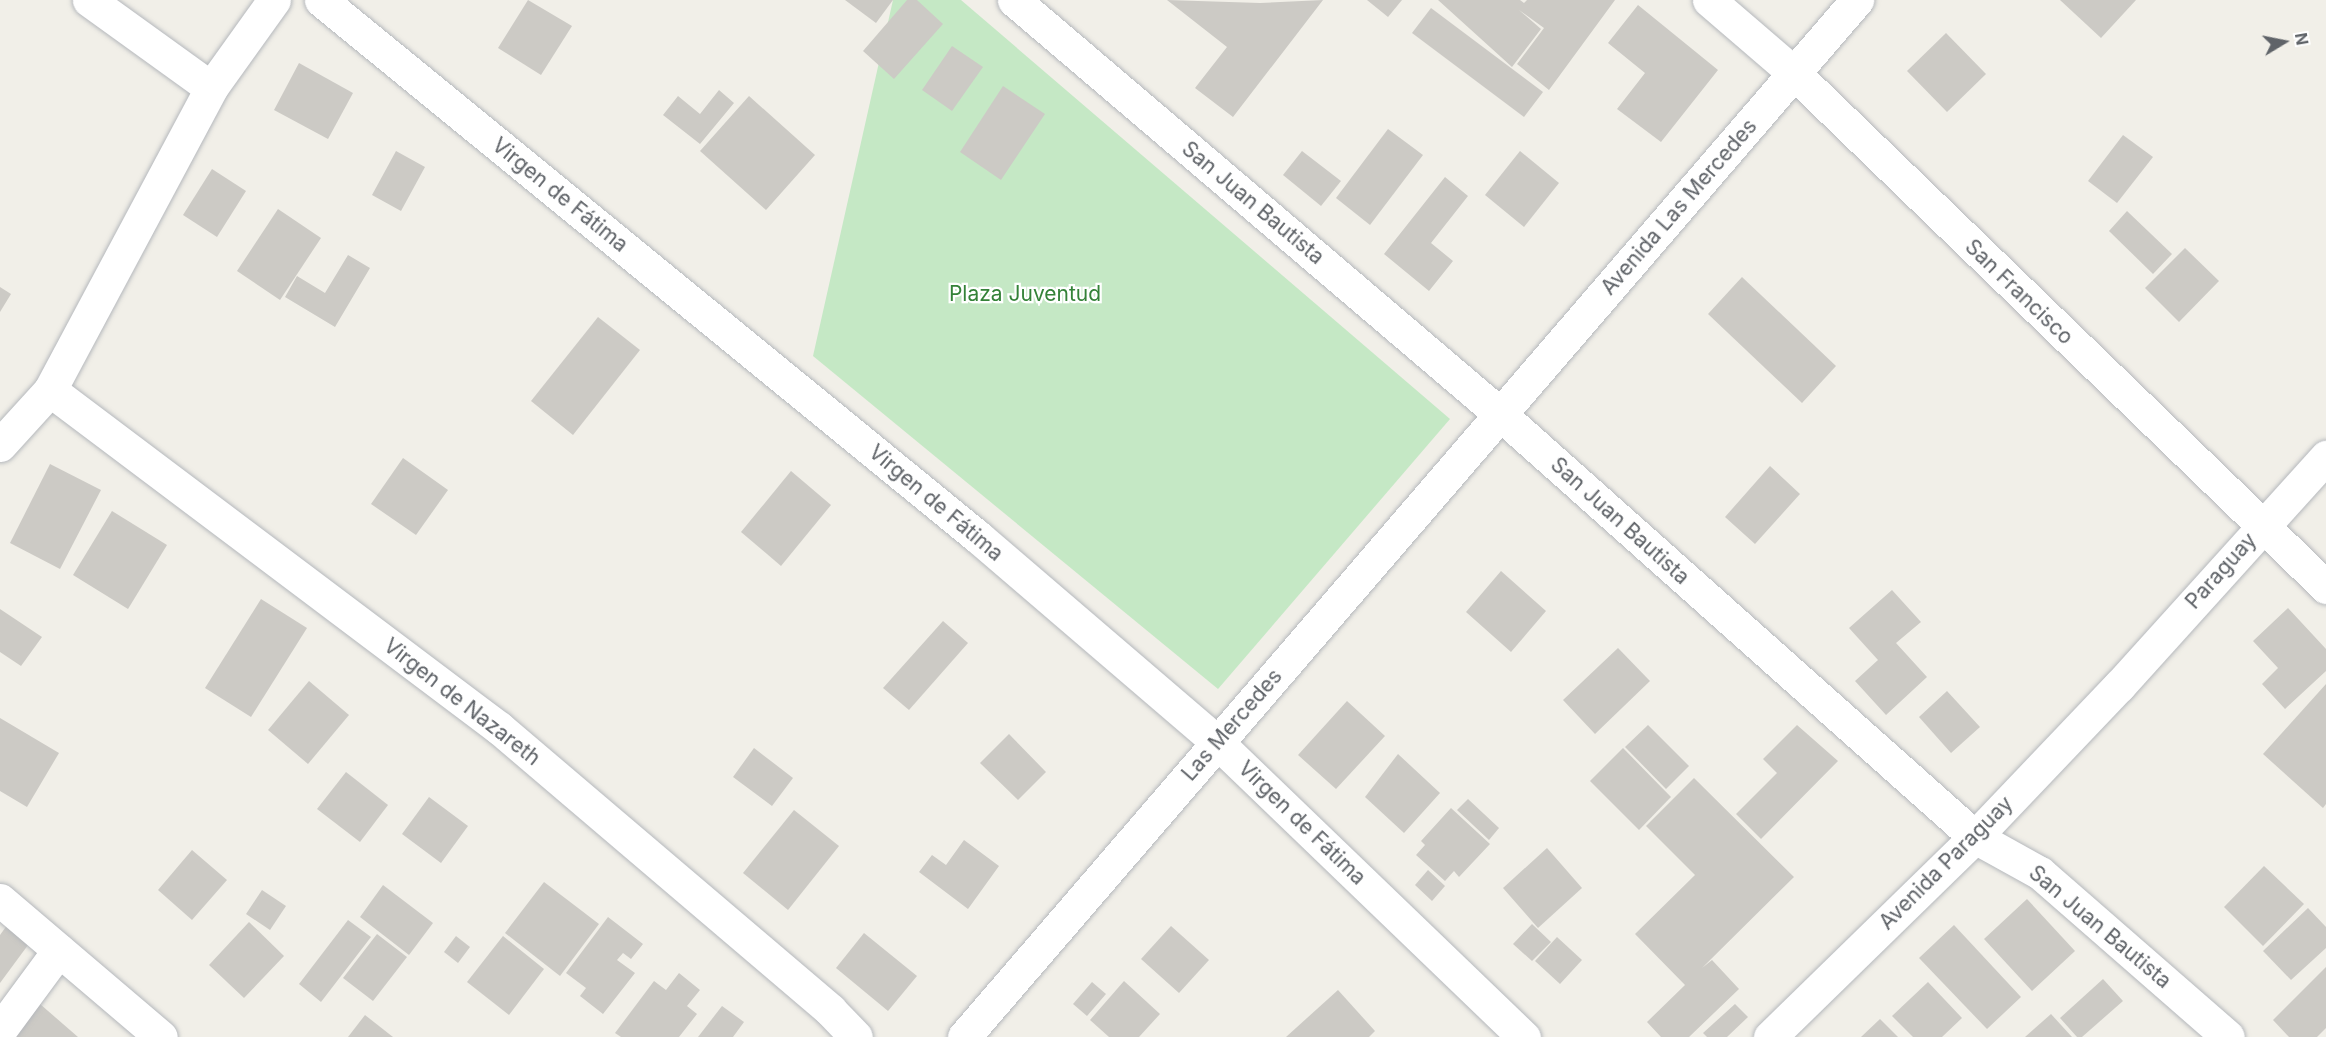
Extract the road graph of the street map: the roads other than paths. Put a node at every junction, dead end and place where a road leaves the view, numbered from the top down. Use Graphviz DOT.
graph roads {
  1 [pos="89,0"];
  2 [pos="274,0"];
  3 [pos="321,0"];
  4 [pos="1014,0"];
  5 [pos="1709,0"];
  6 [pos="1857,0"];
  7 [pos="1794,73"];
  8 [pos="211,87"];
  9 [pos="50,390"];
  10 [pos="1500,414"];
  11 [pos="1,441"];
  12 [pos="2326,458"];
  13 [pos="2260,527"];
  14 [pos="2326,587"];
  15 [pos="2119,686"];
  16 [pos="1217,742"];
  17 [pos="1975,837"];
  18 [pos="0,900"];
  19 [pos="59,950"];
  20 [pos="0,1030"];
  21 [pos="161,1037"];
  22 [pos="856,1037"];
  23 [pos="963,1037"];
  24 [pos="1524,1037"];
  25 [pos="1770,1037"];
  26 [pos="2228,1037"];
  1 -- 8 [label="street"];
  2 -- 8 [label="street"];
  3 -- 16 [label="street, Virgen de Fátima"];
  4 -- 10 [label="street, San Juan Bautista"];
  5 -- 7 [label="street, San Francisco"];
  6 -- 7 [label="street, Avenida Las Mercedes"];
  7 -- 10 [label="street, Avenida Las Mercedes"];
  7 -- 13 [label="street, San Francisco"];
  8 -- 9 [label="street"];
  9 -- 11 [label="street"];
  9 -- 22 [label="street, Virgen de Nazareth"];
  10 -- 16 [label="street, Las Mercedes"];
  10 -- 17 [label="street, San Juan Bautista"];
  12 -- 13 [label="street, Paraguay"];
  13 -- 14 [label="street, San Francisco"];
  13 -- 15 [label="street, Paraguay"];
  15 -- 17 [label="street, Avenida Paraguay"];
  16 -- 23 [label="street, Las Mercedes"];
  16 -- 24 [label="street, Virgen de Fátima"];
  17 -- 25 [label="street, Avenida Paraguay"];
  17 -- 26 [label="street, San Juan Bautista"];
  18 -- 19 [label="street"];
  19 -- 20 [label="street"];
  19 -- 21 [label="street"];
}
